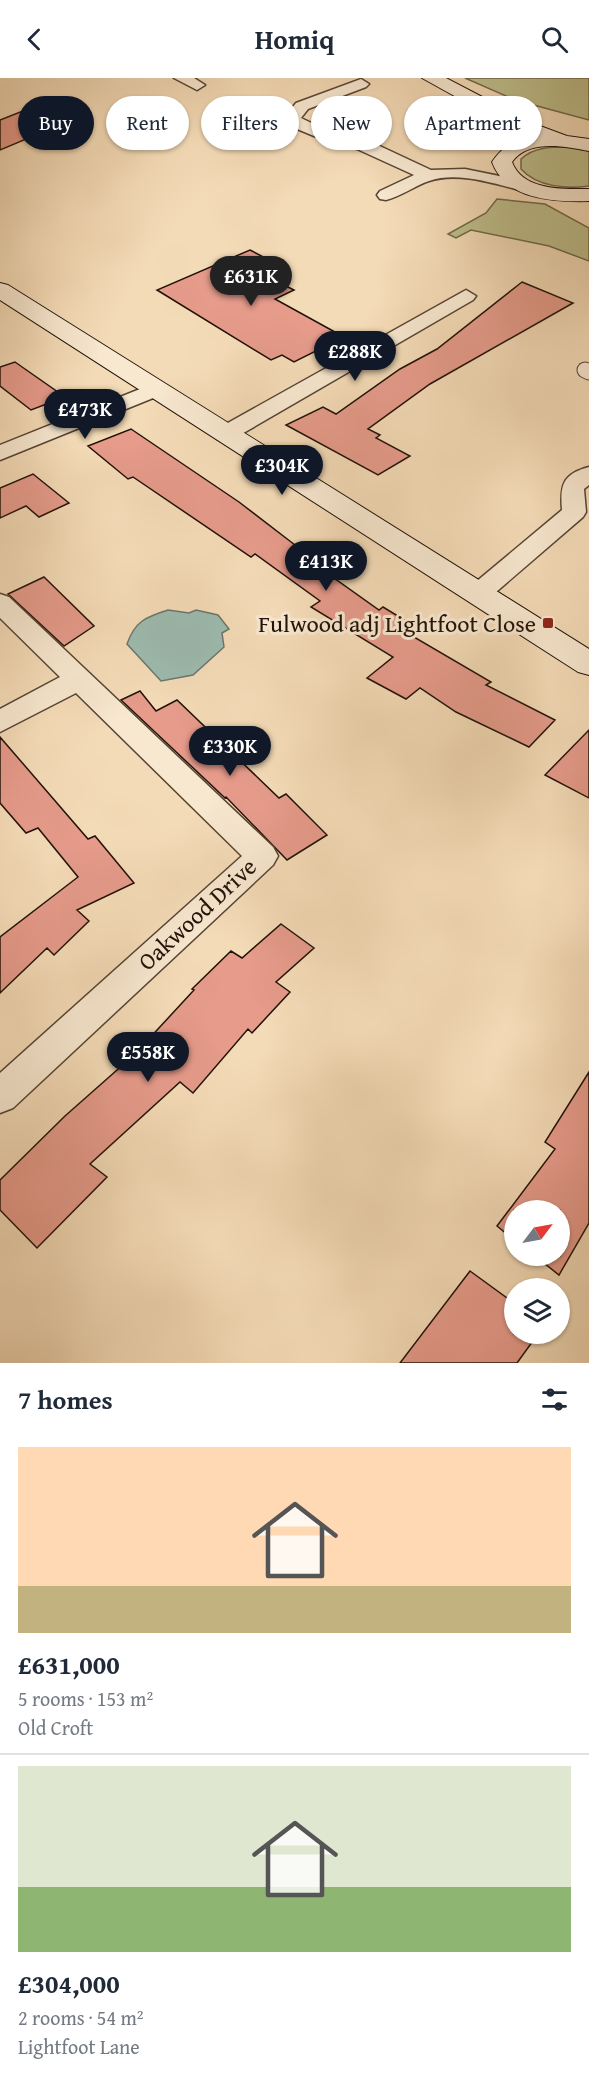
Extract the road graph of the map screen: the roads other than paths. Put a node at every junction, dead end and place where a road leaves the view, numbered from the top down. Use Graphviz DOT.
graph roads {
  1 [pos="431,78"];
  2 [pos="361,84"];
  3 [pos="459,89"];
  4 [pos="299,110"];
  5 [pos="299,124"];
  6 [pos="582,143"];
  7 [pos="503,160"];
  8 [pos="458,174"];
  9 [pos="429,176"];
  10 [pos="523,186"];
  11 [pos="386,195"];
  12 [pos="557,195"];
  13 [pos="589,195"];
  14 [pos="589,212"];
  15 [pos="0,290"];
  16 [pos="466,296"];
  17 [pos="155,389"];
  18 [pos="225,434"];
  19 [pos="0,453"];
  20 [pos="589,474"];
  21 [pos="480,592"];
  22 [pos="0,603"];
  23 [pos="589,664"];
  24 [pos="78,679"];
  25 [pos="0,722"];
  26 [pos="0,1095"];
  1 -- 3 [label="main road"];
  2 -- 4 [label="street"];
  3 -- 6 [label="main road"];
  3 -- 7 [label="main road"];
  5 -- 9 [label="street"];
  6 -- 7 [label="main road"];
  7 -- 8 [label="street"];
  7 -- 10 [label="main road"];
  8 -- 9 [label="street"];
  8 -- 10 [label="street"];
  9 -- 11 [label="street"];
  10 -- 12 [label="main road"];
  12 -- 13 [label="main road"];
  12 -- 14 [label="main road"];
  15 -- 17 [label="main road"];
  16 -- 18 [label="street"];
  17 -- 18 [label="main road"];
  17 -- 19 [label="street"];
  18 -- 21 [label="main road"];
  20 -- 21 [label="street"];
  21 -- 23 [label="main road"];
  22 -- 24 [label="street, Oakwood Drive"];
  24 -- 25 [label="street"];
  24 -- 26 [label="street, Oakwood Drive"];
}
